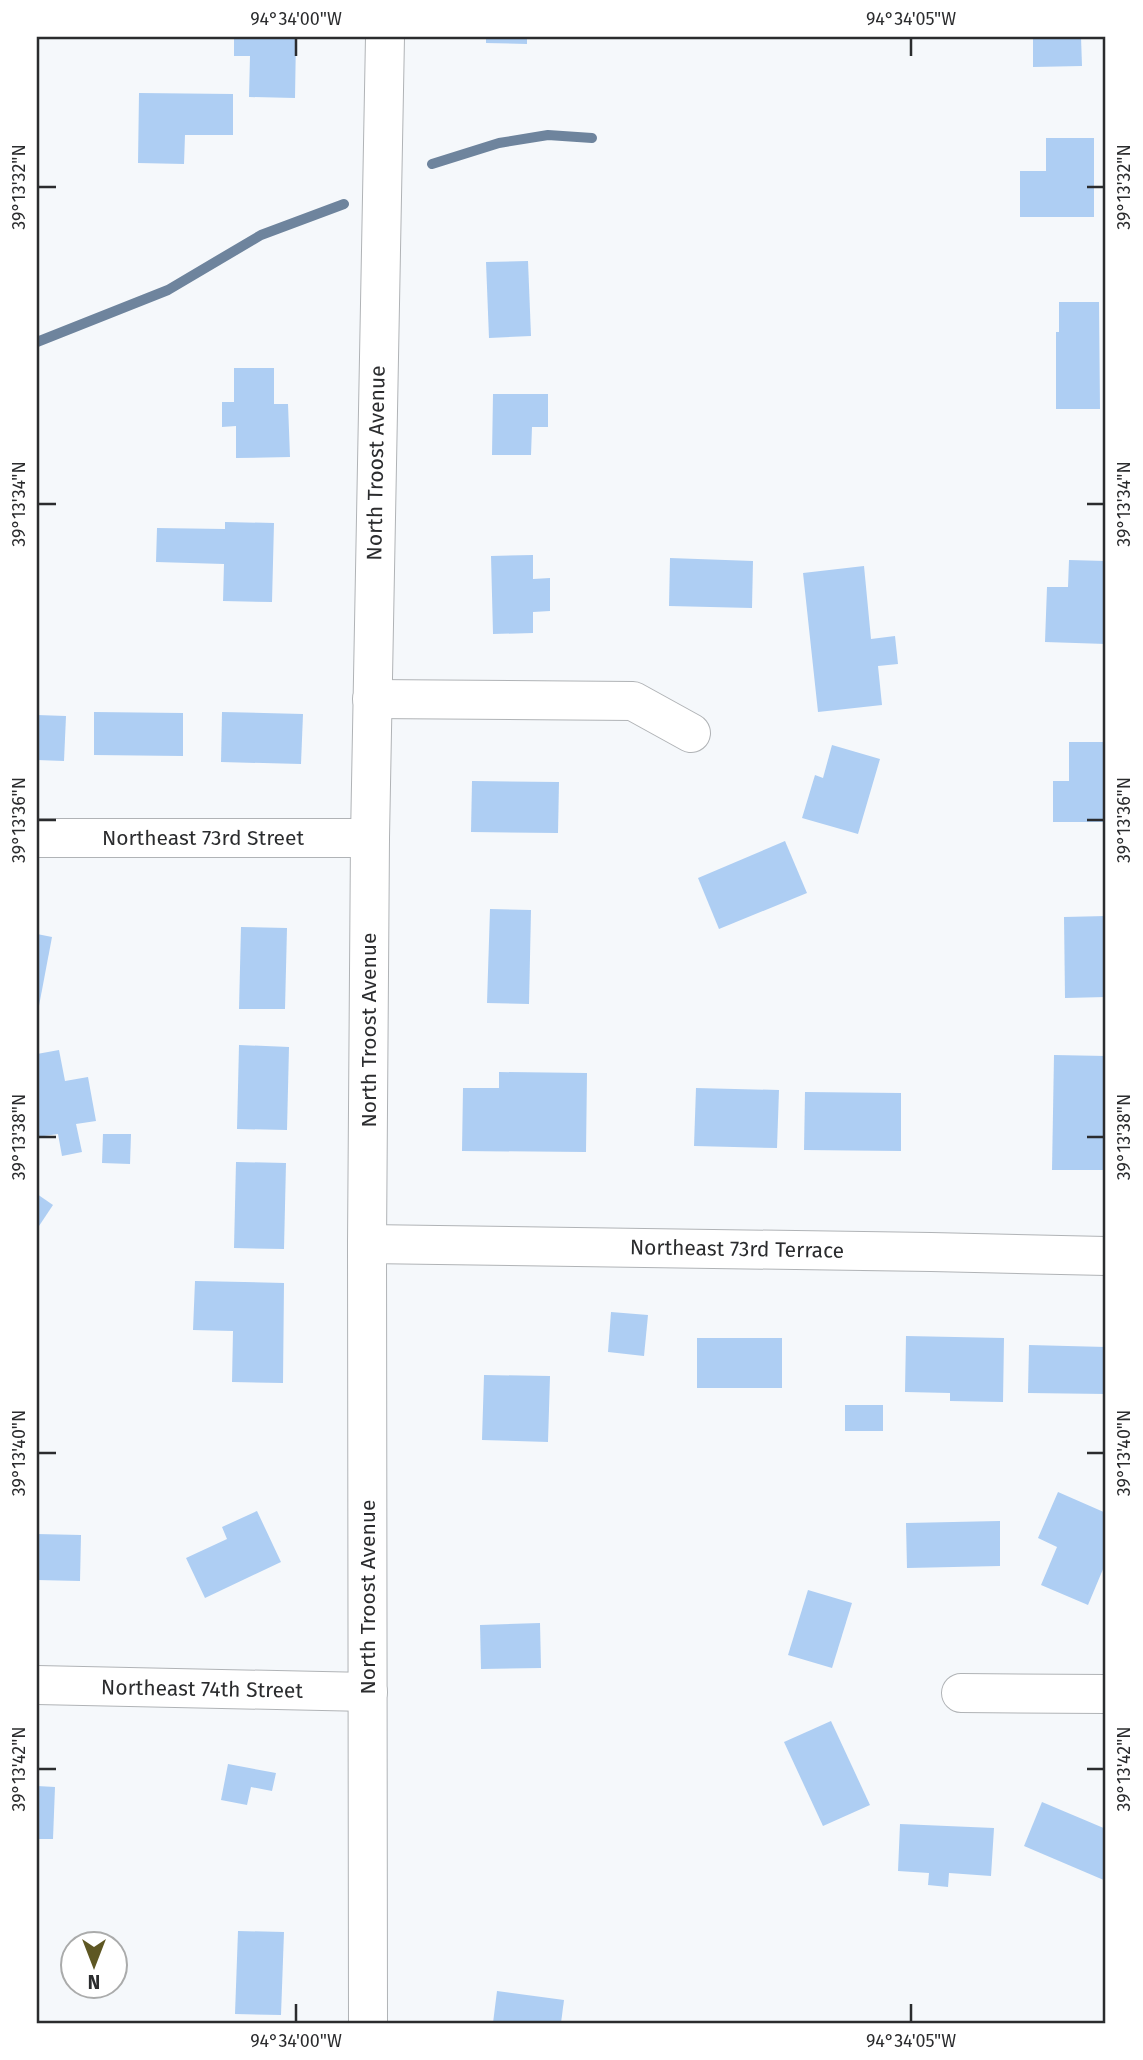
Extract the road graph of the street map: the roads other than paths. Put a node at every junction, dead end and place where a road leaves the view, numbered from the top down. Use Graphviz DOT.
graph roads {
  1 [pos="385,37"];
  2 [pos="372,699"];
  3 [pos="691,733"];
  4 [pos="37,838"];
  5 [pos="370,838"];
  6 [pos="367,1244"];
  7 [pos="1106,1256"];
  8 [pos="37,1685"];
  9 [pos="368,1692"];
  10 [pos="961,1693"];
  11 [pos="1106,1694"];
  12 [pos="368,2023"];
  1 -- 2 [label="street, North Troost Avenue"];
  2 -- 3 [label="street"];
  2 -- 5 [label="street, North Troost Avenue"];
  4 -- 5 [label="street, Northeast 73rd Street"];
  5 -- 6 [label="street, North Troost Avenue"];
  6 -- 7 [label="street, Northeast 73rd Terrace"];
  6 -- 9 [label="street, North Troost Avenue"];
  8 -- 9 [label="street, Northeast 74th Street"];
  9 -- 12 [label="street, North Troost Avenue"];
  10 -- 11 [label="street"];
}
